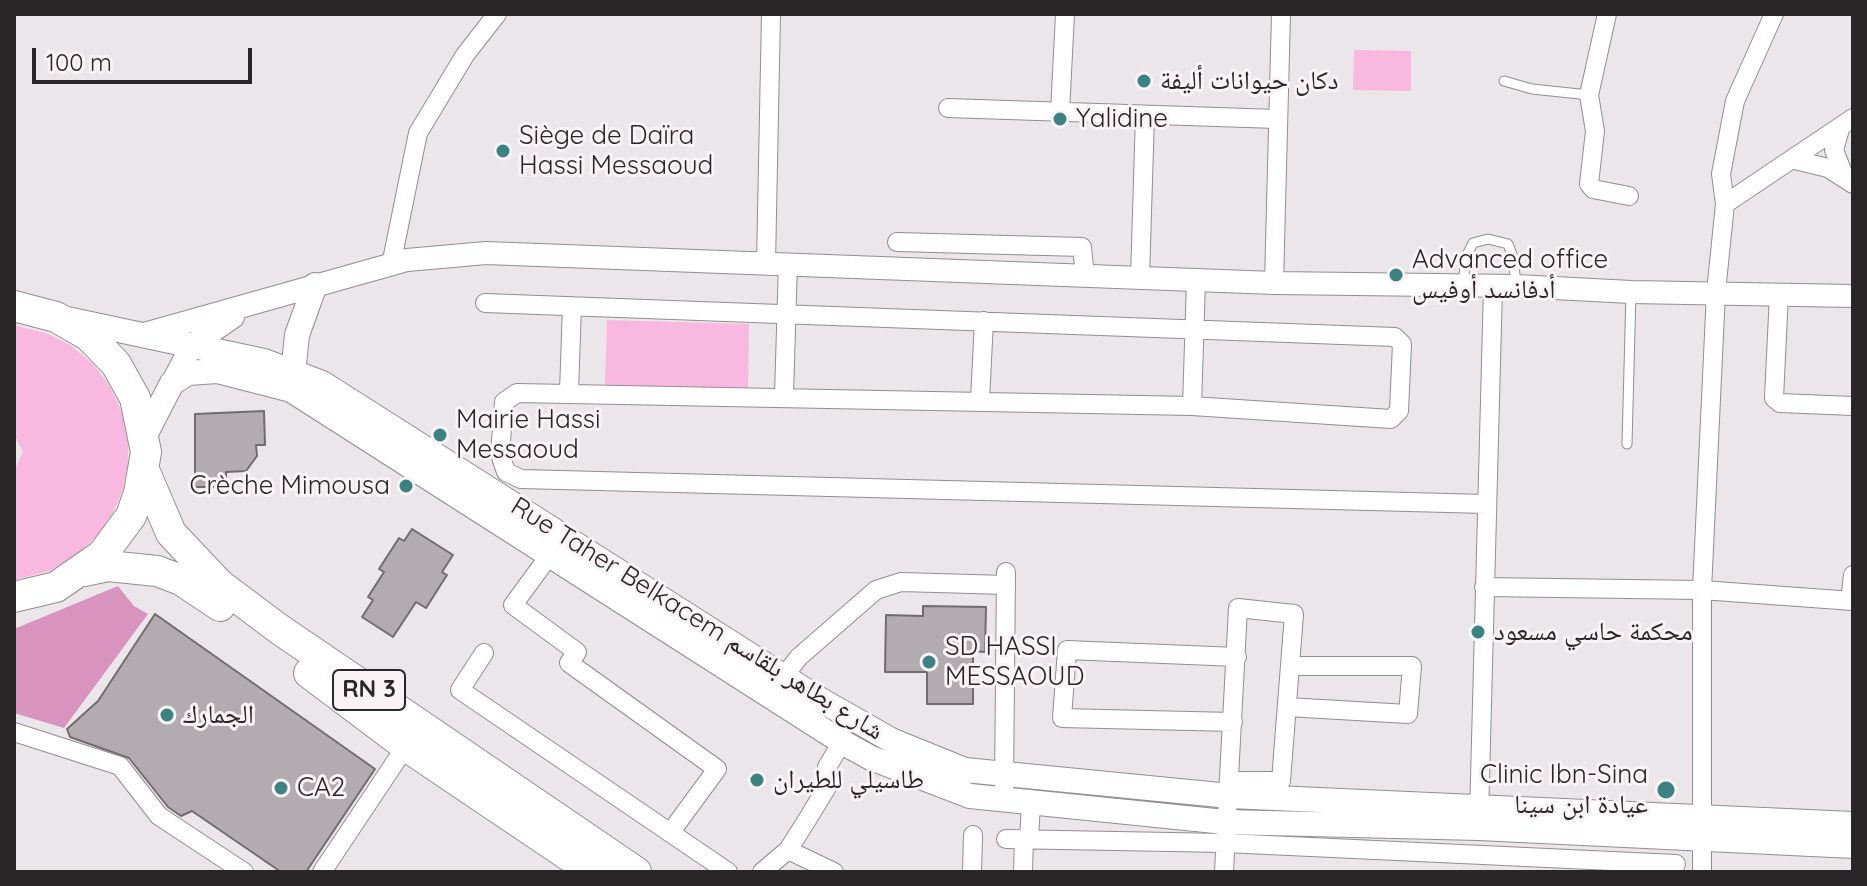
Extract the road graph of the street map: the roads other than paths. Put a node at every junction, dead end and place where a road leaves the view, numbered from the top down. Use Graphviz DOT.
graph roads {
  1 [pos="497,14"];
  2 [pos="771,14"];
  3 [pos="1065,14"];
  4 [pos="1281,14"];
  5 [pos="1607,14"];
  6 [pos="1770,16"];
  7 [pos="1504,81"];
  8 [pos="1589,95"];
  9 [pos="948,108"];
  10 [pos="1060,112"];
  11 [pos="1145,115"];
  12 [pos="1277,119"];
  13 [pos="1846,124"];
  14 [pos="1795,160"];
  15 [pos="1849,181"];
  16 [pos="1629,196"];
  17 [pos="1725,204"];
  18 [pos="897,242"];
  19 [pos="959,244"];
  20 [pos="777,263"];
  21 [pos="391,265"];
  22 [pos="961,272"];
  23 [pos="1085,277"];
  24 [pos="1140,278"];
  25 [pos="1196,281"];
  26 [pos="1274,283"];
  27 [pos="315,285"];
  28 [pos="1516,286"];
  29 [pos="1463,287"];
  30 [pos="1493,287"];
  31 [pos="1631,292"];
  32 [pos="1716,292"];
  33 [pos="1779,294"];
  34 [pos="1853,296"];
  35 [pos="262,301"];
  36 [pos="485,303"];
  37 [pos="18,304"];
  38 [pos="572,306"];
  39 [pos="785,313"];
  40 [pos="56,317"];
  41 [pos="984,321"];
  42 [pos="1192,329"];
  43 [pos="144,334"];
  44 [pos="192,345"];
  45 [pos="292,380"];
  46 [pos="172,383"];
  47 [pos="569,392"];
  48 [pos="784,395"];
  49 [pos="980,400"];
  50 [pos="1192,406"];
  51 [pos="1853,406"];
  52 [pos="145,435"];
  53 [pos="1627,444"];
  54 [pos="144,470"];
  55 [pos="1486,504"];
  56 [pos="549,556"];
  57 [pos="84,571"];
  58 [pos="1853,575"];
  59 [pos="1484,587"];
  60 [pos="1702,590"];
  61 [pos="18,599"];
  62 [pos="1851,601"];
  63 [pos="484,653"];
  64 [pos="1237,657"];
  65 [pos="1290,666"];
  66 [pos="777,687"];
  67 [pos="1287,707"];
  68 [pos="1233,722"];
  69 [pos="14,732"];
  70 [pos="842,742"];
  71 [pos="406,746"];
  72 [pos="1005,776"];
  73 [pos="1230,789"];
  74 [pos="1003,801"];
  75 [pos="1031,804"];
  76 [pos="1479,818"];
  77 [pos="1853,824"];
  78 [pos="1702,828"];
  79 [pos="1225,832"];
  80 [pos="670,833"];
  81 [pos="973,835"];
  82 [pos="1020,839"];
  83 [pos="1853,846"];
  84 [pos="788,850"];
  85 [pos="1539,864"];
  86 [pos="1676,864"];
  87 [pos="244,872"];
  88 [pos="322,872"];
  89 [pos="593,872"];
  90 [pos="636,872"];
  91 [pos="728,872"];
  92 [pos="762,872"];
  93 [pos="834,872"];
  94 [pos="972,872"];
  95 [pos="1023,872"];
  96 [pos="1224,872"];
  97 [pos="1702,872"];
  1 -- 21 [label="street"];
  2 -- 20 [label="street"];
  3 -- 10 [label="street"];
  4 -- 12 [label="street"];
  5 -- 8 [label="street"];
  6 -- 17 [label="street"];
  7 -- 8 [label="lane"];
  8 -- 16 [label="street"];
  9 -- 10 [label="street"];
  10 -- 11 [label="street"];
  11 -- 12 [label="street"];
  11 -- 24 [label="street"];
  12 -- 26 [label="street"];
  13 -- 14 [label="street"];
  13 -- 15 [label="street"];
  14 -- 15 [label="street"];
  14 -- 17 [label="street"];
  17 -- 32 [label="street"];
  18 -- 19 [label="street"];
  19 -- 22 [label="street"];
  19 -- 23 [label="street"];
  20 -- 21 [label="street"];
  20 -- 22 [label="street"];
  20 -- 39 [label="street"];
  21 -- 27 [label="street"];
  22 -- 23 [label="street"];
  23 -- 24 [label="street"];
  24 -- 25 [label="street"];
  25 -- 26 [label="street"];
  25 -- 42 [label="street"];
  26 -- 29 [label="street"];
  27 -- 35 [label="street"];
  27 -- 45 [label="main road"];
  28 -- 29 [label="lane"];
  28 -- 30 [label="street"];
  28 -- 31 [label="street"];
  29 -- 30 [label="street"];
  30 -- 55 [label="street"];
  31 -- 32 [label="street"];
  31 -- 53 [label="lane"];
  32 -- 33 [label="street"];
  32 -- 60 [label="street"];
  33 -- 34 [label="street"];
  33 -- 51 [label="street"];
  35 -- 43 [label="street"];
  35 -- 44 [label="street"];
  36 -- 38 [label="street"];
  37 -- 40 [label="highway"];
  38 -- 39 [label="street"];
  38 -- 47 [label="street"];
  39 -- 41 [label="street"];
  39 -- 48 [label="street"];
  40 -- 43 [label="main road, Rue Taher Belkacem شارع بطاهر بلقاسم"];
  40 -- 52 [label="highway"];
  41 -- 42 [label="street"];
  41 -- 49 [label="street"];
  42 -- 50 [label="street"];
  42 -- 50 [label="street"];
  43 -- 44 [label="main road, Rue Taher Belkacem شارع بطاهر بلقاسم"];
  44 -- 45 [label="main road, Rue Taher Belkacem شارع بطاهر بلقاسم"];
  44 -- 46 [label="street"];
  45 -- 46 [label="main road, Rue Taher Belkacem شارع بطاهر بلقاسم"];
  45 -- 56 [label="main road, Rue Taher Belkacem شارع بطاهر بلقاسم"];
  45 -- 66 [label="main road, Rue Taher Belkacem شارع بطاهر بلقاسم"];
  46 -- 52 [label="main road"];
  47 -- 48 [label="street"];
  47 -- 55 [label="street"];
  48 -- 49 [label="street"];
  49 -- 50 [label="street"];
  52 -- 54 [label="highway"];
  54 -- 57 [label="highway"];
  54 -- 90 [label="highway, RN 3"];
  55 -- 59 [label="street"];
  56 -- 66 [label="main road, Rue Taher Belkacem شارع بطاهر بلقاسم"];
  56 -- 80 [label="street"];
  57 -- 61 [label="highway"];
  57 -- 71 [label="highway, RN 3"];
  58 -- 62 [label="street"];
  59 -- 60 [label="street"];
  59 -- 76 [label="street"];
  60 -- 62 [label="street"];
  60 -- 78 [label="street"];
  63 -- 80 [label="street"];
  64 -- 65 [label="street"];
  64 -- 68 [label="street"];
  64 -- 68 [label="street"];
  65 -- 67 [label="street"];
  65 -- 67 [label="street"];
  66 -- 70 [label="main road, Rue Taher Belkacem شارع بطاهر بلقاسم"];
  66 -- 72 [label="main road, Rue Taher Belkacem شارع بطاهر بلقاسم"];
  66 -- 72 [label="street"];
  67 -- 73 [label="street"];
  68 -- 73 [label="street"];
  69 -- 87 [label="street"];
  70 -- 74 [label="main road, Rue Taher Belkacem شارع بطاهر بلقاسم"];
  70 -- 84 [label="street"];
  71 -- 88 [label="street"];
  71 -- 89 [label="highway, RN 3"];
  72 -- 73 [label="main road, Rue Taher Belkacem شارع بطاهر بلقاسم"];
  72 -- 74 [label="street"];
  73 -- 76 [label="main road, Rue Taher Belkacem شارع بطاهر بلقاسم"];
  73 -- 79 [label="street"];
  74 -- 75 [label="main road, Rue Taher Belkacem شارع بطاهر بلقاسم"];
  75 -- 79 [label="main road, Rue Taher Belkacem شارع بطاهر بلقاسم"];
  75 -- 82 [label="street"];
  76 -- 78 [label="main road, Rue Taher Belkacem شارع بطاهر بلقاسم"];
  76 -- 79 [label="main road, Rue Taher Belkacem شارع بطاهر بلقاسم"];
  77 -- 78 [label="main road, Rue Taher Belkacem شارع بطاهر بلقاسم"];
  78 -- 83 [label="main road, Rue Taher Belkacem شارع بطاهر بلقاسم"];
  78 -- 97 [label="street"];
  79 -- 82 [label="street"];
  79 -- 85 [label="street"];
  79 -- 96 [label="street"];
  80 -- 91 [label="street"];
  81 -- 94 [label="street"];
  82 -- 95 [label="street"];
  84 -- 92 [label="street"];
  84 -- 93 [label="street"];
  85 -- 86 [label="street"];
}
